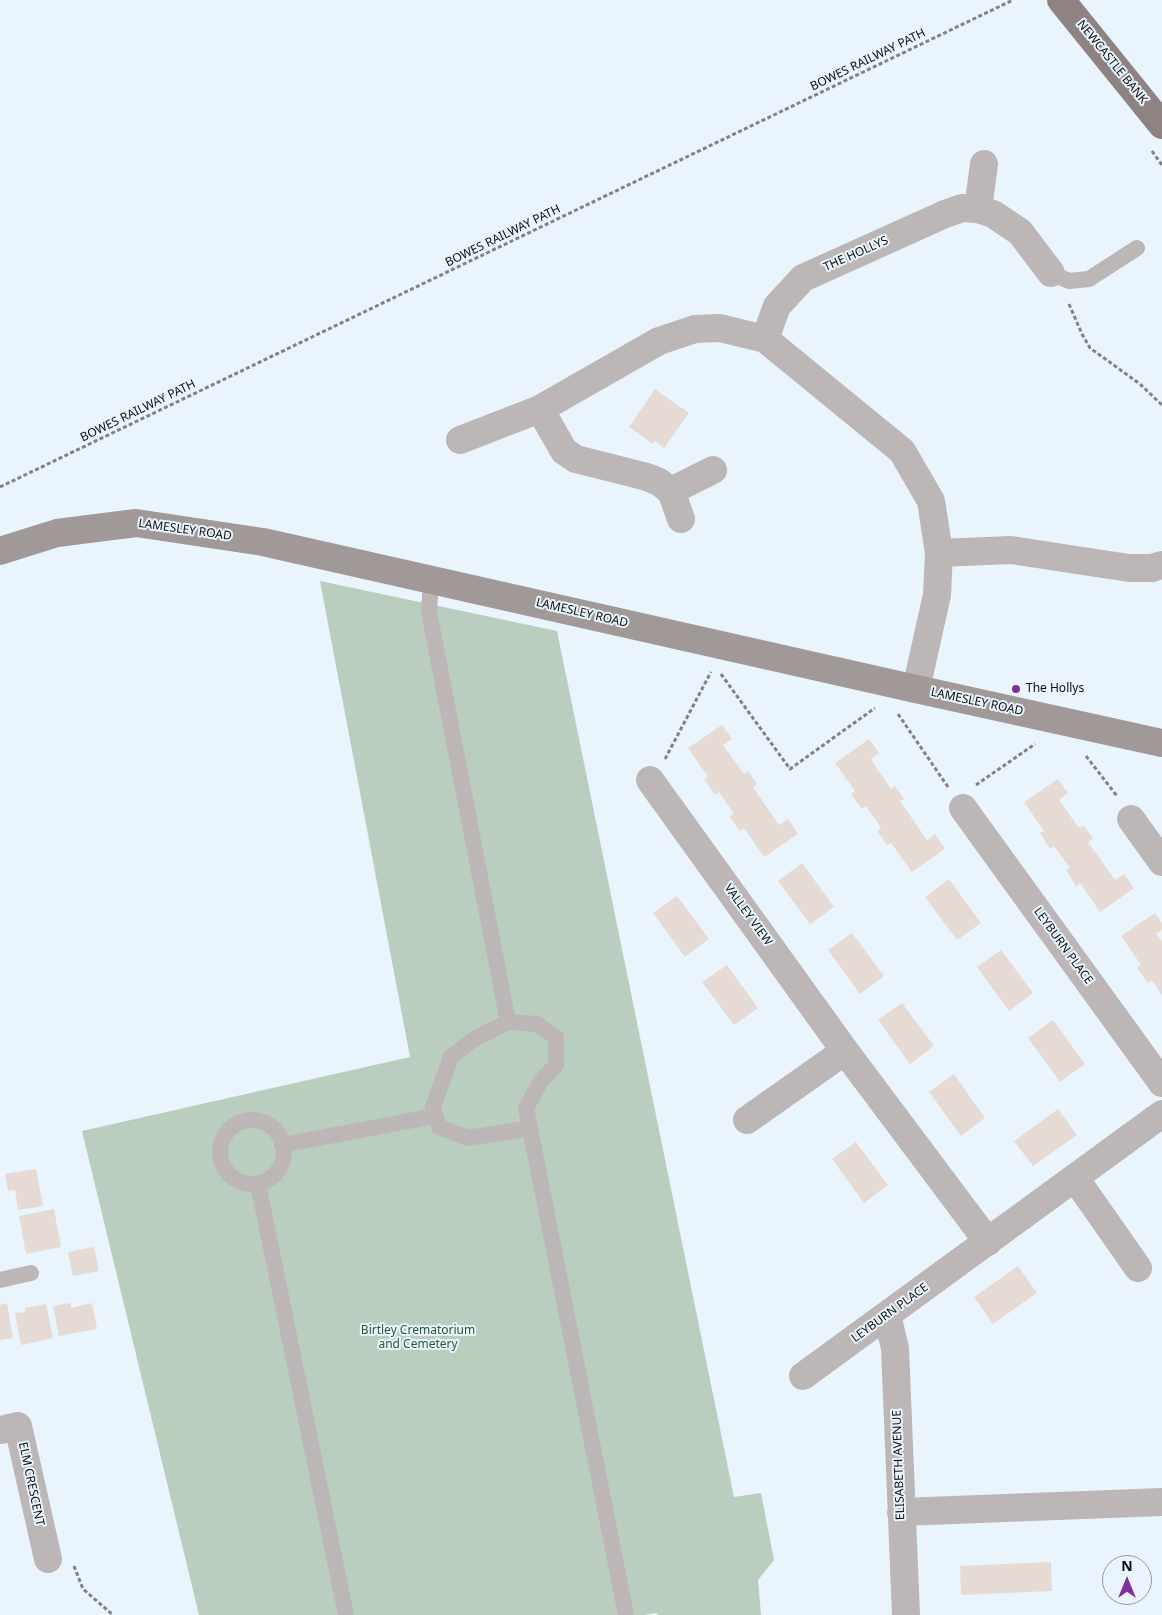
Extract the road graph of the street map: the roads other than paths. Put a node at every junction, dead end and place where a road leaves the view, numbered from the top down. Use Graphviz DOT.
graph roads {
  1 [pos="1061,0"];
  2 [pos="1162,125"];
  3 [pos="984,164"];
  4 [pos="978,209"];
  5 [pos="1137,248"];
  6 [pos="1051,273"];
  7 [pos="765,339"];
  8 [pos="540,409"];
  9 [pos="460,440"];
  10 [pos="713,470"];
  11 [pos="671,492"];
  12 [pos="681,519"];
  13 [pos="0,551"];
  14 [pos="939,553"];
  15 [pos="1162,565"];
  16 [pos="431,579"];
  17 [pos="897,692"];
  18 [pos="1162,743"];
  19 [pos="650,780"];
  20 [pos="960,803"];
  21 [pos="1131,819"];
  22 [pos="1162,862"];
  23 [pos="508,1022"];
  24 [pos="845,1051"];
  25 [pos="1162,1083"];
  26 [pos="1162,1114"];
  27 [pos="436,1116"];
  28 [pos="747,1120"];
  29 [pos="530,1128"];
  30 [pos="282,1145"];
  31 [pos="1074,1178"];
  32 [pos="258,1184"];
  33 [pos="988,1242"];
  34 [pos="1138,1268"];
  35 [pos="31,1273"];
  36 [pos="0,1280"];
  37 [pos="887,1315"];
  38 [pos="803,1376"];
  39 [pos="0,1430"];
  40 [pos="1162,1502"];
  41 [pos="902,1512"];
  42 [pos="48,1560"];
  43 [pos="346,1615"];
  44 [pos="626,1615"];
  45 [pos="906,1615"];
  1 -- 2 [label="main road, NEWCASTLE BANK"];
  3 -- 4 [label="street"];
  4 -- 6 [label="street, THE HOLLYS"];
  4 -- 7 [label="street, THE HOLLYS"];
  5 -- 6 [label="lane"];
  7 -- 8 [label="street"];
  7 -- 14 [label="street"];
  8 -- 9 [label="street"];
  8 -- 11 [label="street"];
  10 -- 11 [label="street"];
  11 -- 12 [label="street"];
  13 -- 16 [label="street, LAMESLEY ROAD"];
  14 -- 15 [label="street"];
  14 -- 17 [label="street"];
  16 -- 17 [label="street, LAMESLEY ROAD"];
  16 -- 23 [label="lane"];
  17 -- 18 [label="street, LAMESLEY ROAD"];
  19 -- 24 [label="street, VALLEY VIEW"];
  20 -- 25 [label="street, LEYBURN PLACE"];
  21 -- 22 [label="street"];
  23 -- 27 [label="lane"];
  23 -- 29 [label="lane"];
  24 -- 28 [label="street"];
  24 -- 33 [label="street, VALLEY VIEW"];
  26 -- 31 [label="street, LEYBURN PLACE"];
  27 -- 29 [label="lane"];
  27 -- 30 [label="lane"];
  29 -- 44 [label="lane"];
  30 -- 32 [label="lane"];
  30 -- 32 [label="lane"];
  31 -- 33 [label="street, LEYBURN PLACE"];
  31 -- 34 [label="street"];
  32 -- 43 [label="lane"];
  33 -- 37 [label="street, LEYBURN PLACE"];
  35 -- 36 [label="lane"];
  37 -- 38 [label="street, LEYBURN PLACE"];
  37 -- 41 [label="street, ELISABETH AVENUE"];
  39 -- 42 [label="street, ELM CRESCENT"];
  40 -- 41 [label="street"];
  41 -- 45 [label="street, ELISABETH AVENUE"];
}
